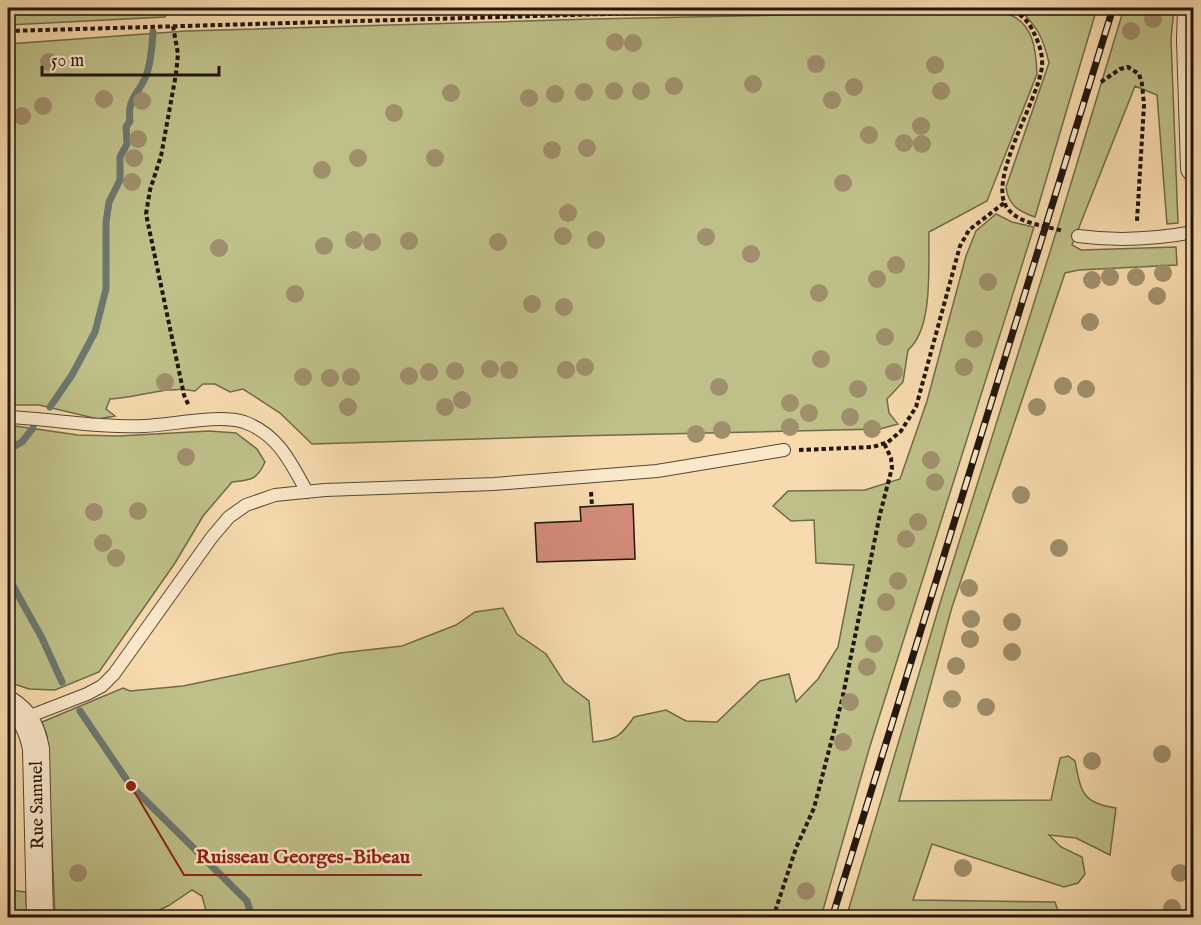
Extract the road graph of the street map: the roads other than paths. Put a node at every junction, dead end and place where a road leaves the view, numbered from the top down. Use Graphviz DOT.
graph roads {
  1 [pos="1191,8"];
  2 [pos="1194,168"];
  3 [pos="1194,232"];
  4 [pos="1078,236"];
  5 [pos="8,417"];
  6 [pos="784,450"];
  7 [pos="307,492"];
  8 [pos="16,711"];
  9 [pos="40,918"];
  1 -- 2 [label="street"];
  3 -- 4 [label="lane"];
  5 -- 7 [label="lane"];
  6 -- 7 [label="lane"];
  7 -- 8 [label="lane"];
  8 -- 9 [label="street, Rue Samuel"];
}
